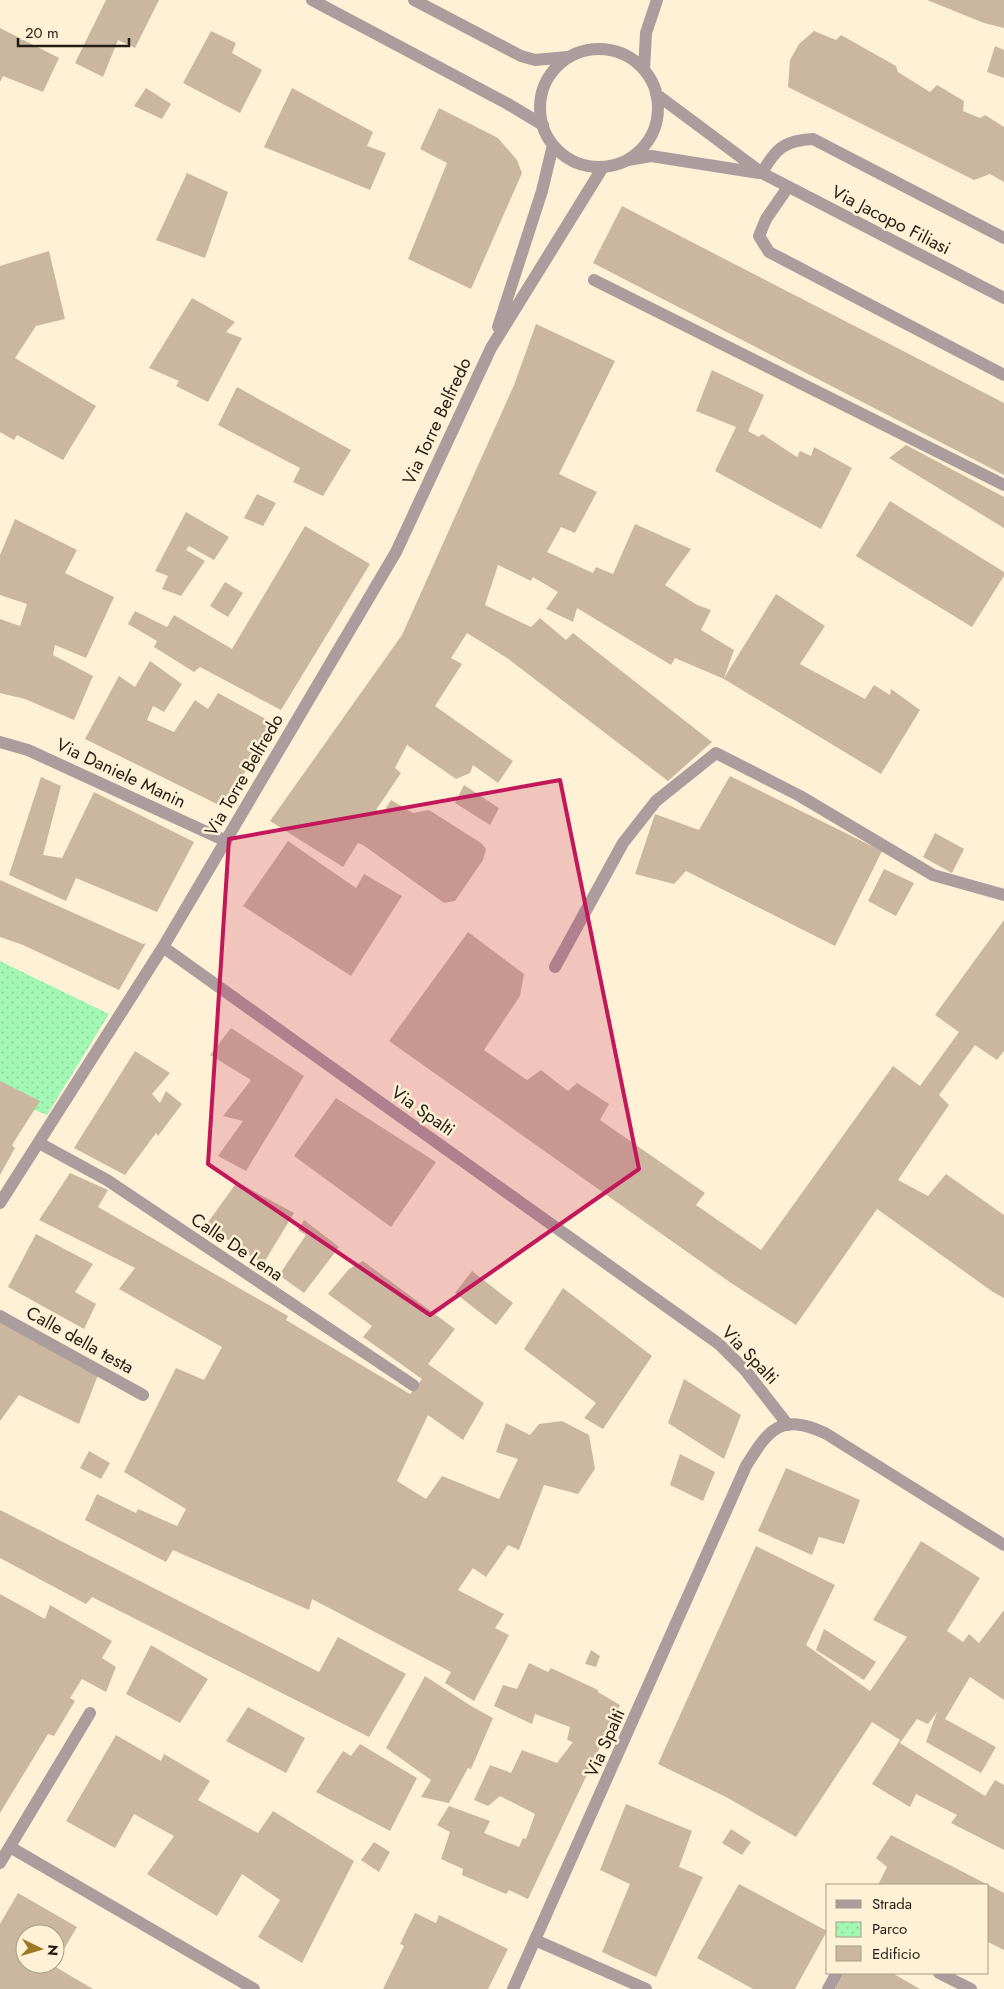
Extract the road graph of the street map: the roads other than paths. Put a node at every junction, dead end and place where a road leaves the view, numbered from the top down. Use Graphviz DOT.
graph roads {
  1 [pos="312,0"];
  2 [pos="414,0"];
  3 [pos="657,0"];
  4 [pos="569,57"];
  5 [pos="644,70"];
  6 [pos="656,94"];
  7 [pos="542,125"];
  8 [pos="553,145"];
  9 [pos="624,161"];
  10 [pos="603,166"];
  11 [pos="762,173"];
  12 [pos="783,184"];
  13 [pos="1004,238"];
  14 [pos="594,280"];
  15 [pos="1004,298"];
  16 [pos="491,348"];
  17 [pos="1004,375"];
  18 [pos="1004,485"];
  19 [pos="0,742"];
  20 [pos="226,841"];
  21 [pos="1004,895"];
  22 [pos="163,947"];
  23 [pos="555,967"];
  24 [pos="39,1143"];
  25 [pos="0,1203"];
  26 [pos="0,1316"];
  27 [pos="413,1385"];
  28 [pos="143,1395"];
  29 [pos="788,1425"];
  30 [pos="1004,1545"];
  31 [pos="90,1713"];
  32 [pos="10,1847"];
  33 [pos="0,1864"];
  34 [pos="535,1940"];
  35 [pos="836,1974"];
  36 [pos="941,1974"];
  37 [pos="254,1989"];
  38 [pos="513,1989"];
  39 [pos="646,1989"];
  40 [pos="828,1989"];
  41 [pos="971,1989"];
  1 -- 7 [label="street"];
  2 -- 4 [label="street"];
  3 -- 5 [label="street"];
  4 -- 5 [label="street"];
  4 -- 7 [label="street"];
  5 -- 6 [label="street"];
  6 -- 9 [label="street"];
  6 -- 11 [label="street, Via Jacopo Filiasi"];
  7 -- 8 [label="street"];
  8 -- 10 [label="street"];
  8 -- 16 [label="street, Via Torre Belfredo"];
  9 -- 10 [label="street"];
  9 -- 11 [label="street, Via Jacopo Filiasi"];
  10 -- 16 [label="street, Via Torre Belfredo"];
  11 -- 12 [label="street, Via Jacopo Filiasi"];
  11 -- 13 [label="street"];
  12 -- 15 [label="street, Via Jacopo Filiasi"];
  12 -- 17 [label="street"];
  14 -- 18 [label="street"];
  16 -- 20 [label="street, Via Torre Belfredo"];
  19 -- 20 [label="street, Via Daniele Manin"];
  20 -- 22 [label="street, Via Torre Belfredo"];
  21 -- 23 [label="street"];
  22 -- 24 [label="street, Via Torre Belfredo"];
  22 -- 29 [label="street, Via Spalti"];
  24 -- 25 [label="street, Via Torre Belfredo"];
  24 -- 27 [label="street, Calle De Lena"];
  26 -- 28 [label="street, Calle della testa"];
  29 -- 30 [label="street"];
  29 -- 34 [label="street, Via Spalti"];
  31 -- 32 [label="street"];
  32 -- 33 [label="street"];
  32 -- 37 [label="street"];
  34 -- 38 [label="street, Via Spalti"];
  34 -- 39 [label="street"];
  35 -- 40 [label="street"];
  36 -- 41 [label="street"];
}
